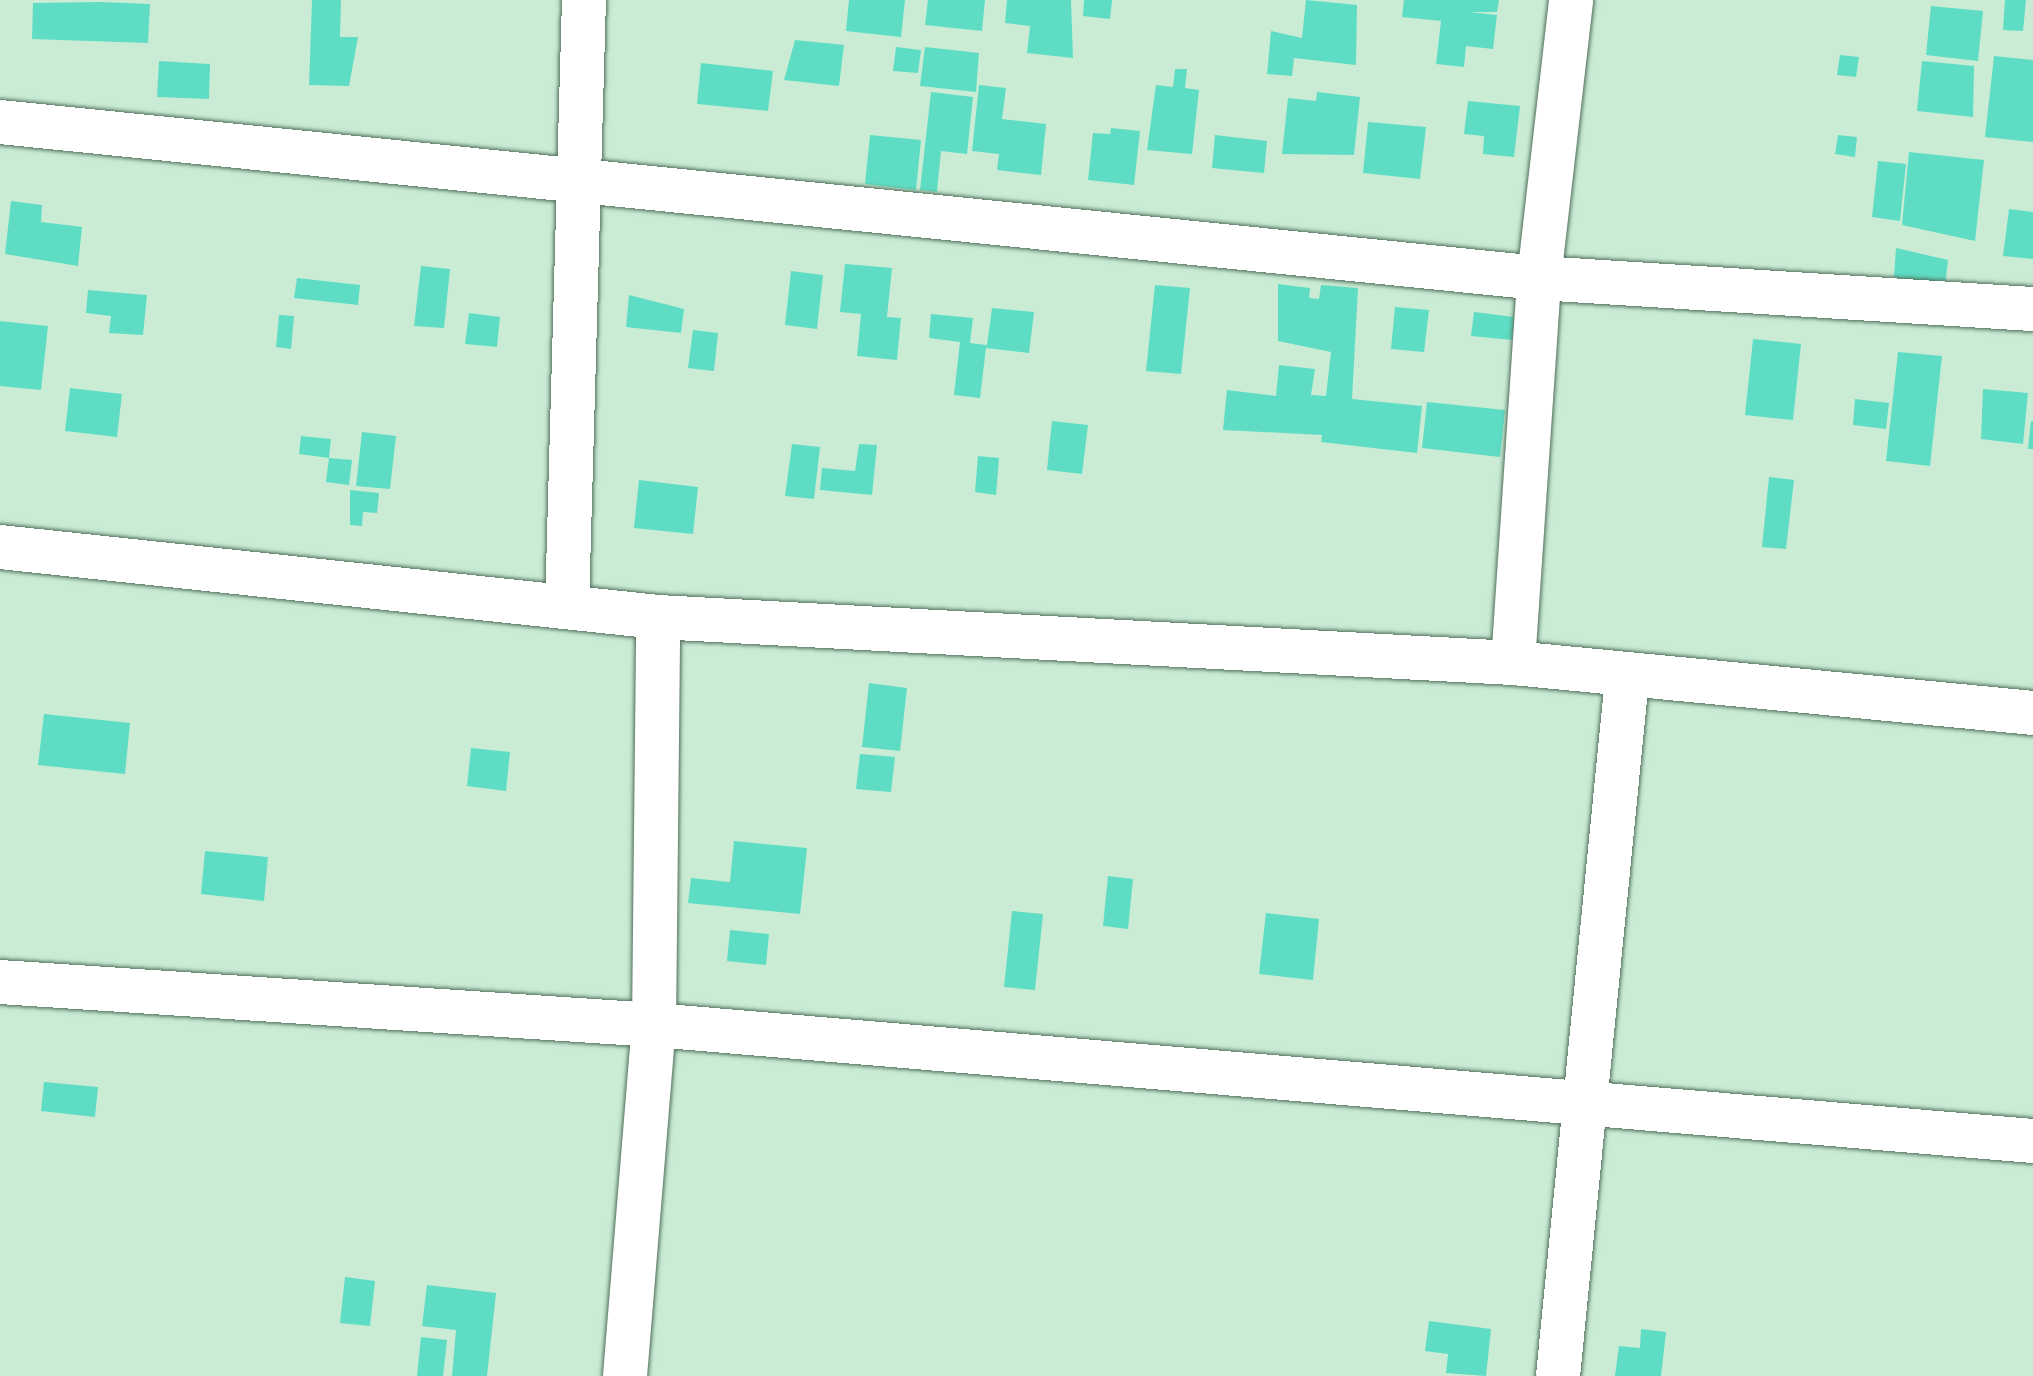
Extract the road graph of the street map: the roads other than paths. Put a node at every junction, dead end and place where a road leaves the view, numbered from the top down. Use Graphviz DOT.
graph roads {
  1 [pos="584,0"];
  2 [pos="1571,0"];
  3 [pos="0,122"];
  4 [pos="579,181"];
  5 [pos="1539,278"];
  6 [pos="2033,309"];
  7 [pos="0,547"];
  8 [pos="567,607"];
  9 [pos="658,617"];
  10 [pos="1513,663"];
  11 [pos="1627,679"];
  12 [pos="2033,713"];
  13 [pos="0,982"];
  14 [pos="654,1025"];
  15 [pos="1581,1101"];
  16 [pos="2033,1141"];
  17 [pos="625,1376"];
  18 [pos="1558,1376"];
  1 -- 4 [label="street"];
  2 -- 5 [label="street"];
  3 -- 4 [label="street"];
  4 -- 5 [label="street"];
  4 -- 8 [label="street"];
  5 -- 6 [label="street"];
  5 -- 10 [label="street"];
  7 -- 8 [label="street"];
  8 -- 9 [label="street"];
  9 -- 10 [label="street"];
  9 -- 14 [label="street"];
  10 -- 11 [label="street"];
  11 -- 12 [label="street"];
  11 -- 15 [label="street"];
  13 -- 14 [label="street"];
  14 -- 15 [label="street"];
  14 -- 17 [label="street"];
  15 -- 16 [label="street"];
  15 -- 18 [label="street"];
}
